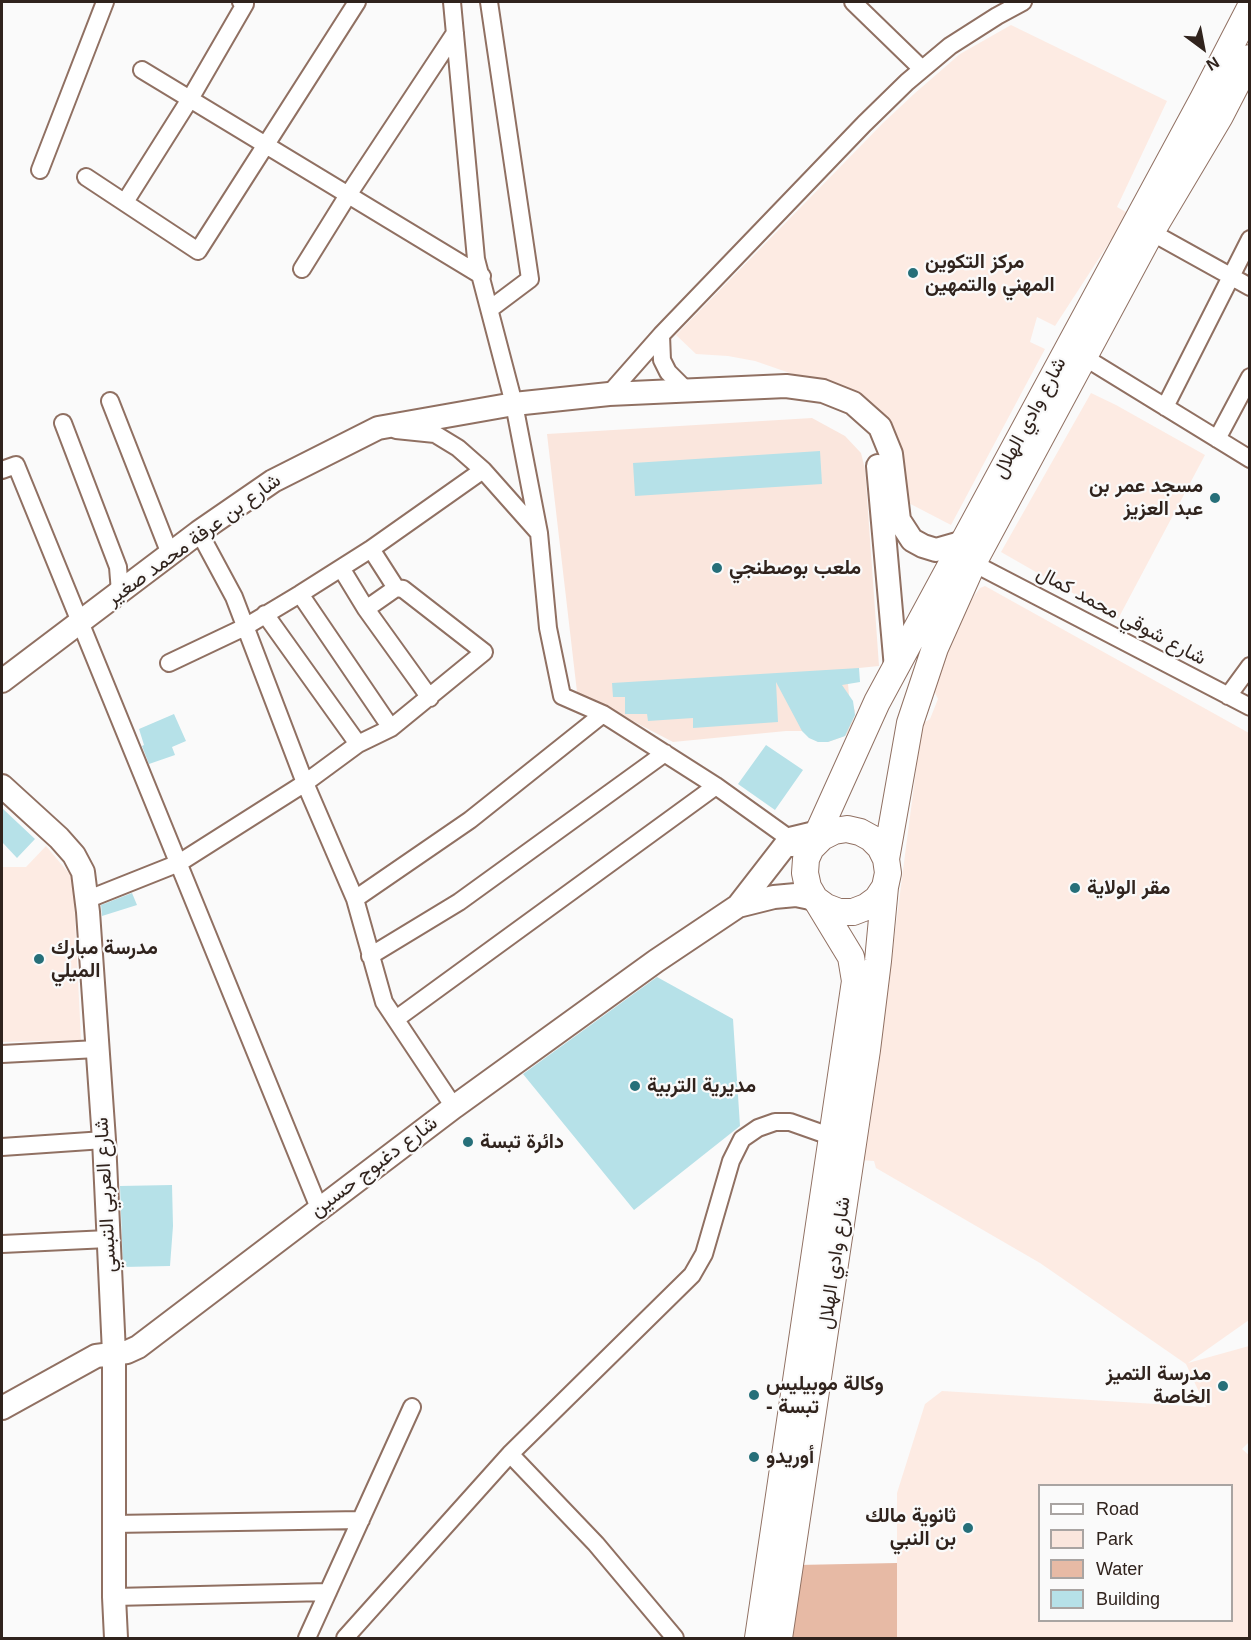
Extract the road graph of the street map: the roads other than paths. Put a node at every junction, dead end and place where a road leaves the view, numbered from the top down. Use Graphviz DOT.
graph roads {
  1 [pos="105,2"];
  2 [pos="241,2"];
  3 [pos="357,2"];
  4 [pos="452,2"];
  5 [pos="489,2"];
  6 [pos="853,2"];
  7 [pos="1023,2"];
  8 [pos="1004,6"];
  9 [pos="1250,8"];
  10 [pos="455,33"];
  11 [pos="1250,58"];
  12 [pos="922,69"];
  13 [pos="142,70"];
  14 [pos="190,99"];
  15 [pos="266,145"];
  16 [pos="40,170"];
  17 [pos="86,177"];
  18 [pos="348,195"];
  19 [pos="125,202"];
  20 [pos="1151,232"];
  21 [pos="1250,238"];
  22 [pos="302,269"];
  23 [pos="482,276"];
  24 [pos="1231,277"];
  25 [pos="1250,287"];
  26 [pos="490,309"];
  27 [pos="662,335"];
  28 [pos="1083,357"];
  29 [pos="1250,377"];
  30 [pos="686,390"];
  31 [pos="609,394"];
  32 [pos="110,402"];
  33 [pos="514,404"];
  34 [pos="1165,407"];
  35 [pos="63,423"];
  36 [pos="378,428"];
  37 [pos="1217,439"];
  38 [pos="1250,459"];
  39 [pos="2,470"];
  40 [pos="483,470"];
  41 [pos="199,532"];
  42 [pos="539,533"];
  43 [pos="371,549"];
  44 [pos="969,552"];
  45 [pos="170,554"];
  46 [pos="341,568"];
  47 [pos="396,588"];
  48 [pos="120,592"];
  49 [pos="300,594"];
  50 [pos="366,609"];
  51 [pos="266,614"];
  52 [pos="81,622"];
  53 [pos="245,627"];
  54 [pos="169,663"];
  55 [pos="1250,666"];
  56 [pos="896,668"];
  57 [pos="2,681"];
  58 [pos="1228,696"];
  59 [pos="429,698"];
  60 [pos="1250,707"];
  61 [pos="603,714"];
  62 [pos="391,728"];
  63 [pos="358,744"];
  64 [pos="665,753"];
  65 [pos="305,783"];
  66 [pos="2,786"];
  67 [pos="716,786"];
  68 [pos="814,837"];
  69 [pos="886,859"];
  70 [pos="179,863"];
  71 [pos="885,887"];
  72 [pos="815,898"];
  73 [pos="355,899"];
  74 [pos="86,900"];
  75 [pos="738,906"];
  76 [pos="369,956"];
  77 [pos="396,1019"];
  78 [pos="97,1049"];
  79 [pos="2,1054"];
  80 [pos="454,1107"];
  81 [pos="104,1140"];
  82 [pos="843,1141"];
  83 [pos="2,1147"];
  84 [pos="319,1208"];
  85 [pos="108,1239"];
  86 [pos="2,1244"];
  87 [pos="114,1353"];
  88 [pos="412,1407"];
  89 [pos="2,1408"];
  90 [pos="510,1454"];
  91 [pos="361,1520"];
  92 [pos="114,1524"];
  93 [pos="328,1592"];
  94 [pos="114,1597"];
  95 [pos="116,1638"];
  96 [pos="307,1638"];
  97 [pos="345,1638"];
  98 [pos="675,1638"];
  99 [pos="758,1638"];
  100 [pos="779,1638"];
  1 -- 16 [label="street"];
  2 -- 14 [label="street"];
  3 -- 15 [label="street"];
  4 -- 10 [label="street"];
  5 -- 26 [label="street"];
  6 -- 12 [label="street"];
  7 -- 8 [label="street"];
  8 -- 12 [label="street"];
  9 -- 44 [label="main road, شارع وادي الهلال"];
  10 -- 18 [label="street"];
  10 -- 23 [label="street"];
  11 -- 20 [label="main road, شارع وادي الهلال"];
  12 -- 27 [label="street"];
  13 -- 14 [label="street"];
  14 -- 15 [label="street"];
  14 -- 19 [label="street"];
  15 -- 18 [label="street"];
  15 -- 19 [label="street"];
  17 -- 19 [label="street"];
  18 -- 22 [label="street"];
  18 -- 23 [label="street"];
  20 -- 24 [label="street"];
  20 -- 28 [label="main road, شارع وادي الهلال"];
  21 -- 24 [label="street"];
  23 -- 26 [label="street"];
  24 -- 25 [label="street"];
  24 -- 34 [label="street"];
  26 -- 33 [label="street"];
  27 -- 30 [label="street"];
  27 -- 31 [label="street"];
  28 -- 34 [label="street"];
  28 -- 44 [label="main road, شارع وادي الهلال"];
  29 -- 37 [label="street"];
  30 -- 31 [label="street, شارع بن عرفة محمد صغير"];
  30 -- 44 [label="street, شارع بن عرفة محمد صغير"];
  30 -- 56 [label="street, شارع بن عرفة محمد صغير"];
  31 -- 33 [label="street, شارع بن عرفة محمد صغير"];
  32 -- 45 [label="street"];
  33 -- 36 [label="street, شارع بن عرفة محمد صغير"];
  33 -- 42 [label="street"];
  34 -- 37 [label="street"];
  35 -- 48 [label="street"];
  36 -- 40 [label="street"];
  36 -- 41 [label="street, شارع بن عرفة محمد صغير"];
  37 -- 38 [label="street"];
  39 -- 52 [label="street"];
  40 -- 42 [label="street"];
  40 -- 43 [label="street"];
  41 -- 45 [label="street, شارع بن عرفة محمد صغير"];
  41 -- 53 [label="street"];
  42 -- 61 [label="street"];
  43 -- 46 [label="street"];
  43 -- 47 [label="street"];
  44 -- 56 [label="main road, شارع وادي الهلال"];
  44 -- 58 [label="street, شارع شوقي محمد كمال"];
  44 -- 69 [label="main road, شارع وادي الهلال"];
  45 -- 48 [label="street, شارع بن عرفة محمد صغير"];
  46 -- 49 [label="street"];
  46 -- 50 [label="street"];
  47 -- 50 [label="street"];
  47 -- 59 [label="street"];
  48 -- 52 [label="street, شارع بن عرفة محمد صغير"];
  49 -- 51 [label="street"];
  49 -- 62 [label="street"];
  50 -- 59 [label="street"];
  51 -- 53 [label="street"];
  51 -- 63 [label="street"];
  52 -- 57 [label="street, شارع بن عرفة محمد صغير"];
  52 -- 70 [label="street"];
  53 -- 54 [label="street"];
  53 -- 65 [label="street"];
  55 -- 58 [label="street"];
  56 -- 68 [label="main road, شارع وادي الهلال"];
  58 -- 60 [label="street, شارع شوقي محمد كمال"];
  59 -- 62 [label="street"];
  61 -- 64 [label="street"];
  61 -- 73 [label="street"];
  62 -- 63 [label="street"];
  63 -- 65 [label="street"];
  64 -- 67 [label="street"];
  64 -- 76 [label="street"];
  65 -- 70 [label="street"];
  65 -- 73 [label="street"];
  66 -- 74 [label="street, شارع العربي التبسي"];
  67 -- 68 [label="street"];
  67 -- 77 [label="street"];
  68 -- 69 [label="main road"];
  68 -- 72 [label="main road"];
  68 -- 75 [label="street"];
  69 -- 71 [label="main road"];
  70 -- 74 [label="street"];
  70 -- 84 [label="street"];
  71 -- 72 [label="main road"];
  71 -- 82 [label="main road, شارع وادي الهلال"];
  72 -- 75 [label="street"];
  72 -- 82 [label="main road, شارع وادي الهلال"];
  73 -- 76 [label="street"];
  74 -- 78 [label="street, شارع العربي التبسي"];
  75 -- 80 [label="street, شارع دغبوج حسين"];
  76 -- 77 [label="street"];
  77 -- 80 [label="street"];
  78 -- 79 [label="street"];
  78 -- 81 [label="street, شارع العربي التبسي"];
  80 -- 84 [label="street, شارع دغبوج حسين"];
  81 -- 83 [label="street"];
  81 -- 85 [label="street, شارع العربي التبسي"];
  82 -- 90 [label="street"];
  82 -- 99 [label="main road, شارع وادي الهلال"];
  82 -- 100 [label="main road, شارع وادي الهلال"];
  84 -- 87 [label="street, شارع دغبوج حسين"];
  85 -- 86 [label="street"];
  85 -- 87 [label="street, شارع العربي التبسي"];
  87 -- 89 [label="street, شارع دغبوج حسين"];
  87 -- 92 [label="street, شارع العربي التبسي"];
  88 -- 91 [label="street"];
  90 -- 97 [label="street"];
  90 -- 98 [label="street"];
  91 -- 92 [label="street"];
  91 -- 93 [label="street"];
  92 -- 94 [label="street, شارع العربي التبسي"];
  93 -- 94 [label="street"];
  93 -- 96 [label="street"];
  94 -- 95 [label="street, شارع العربي التبسي"];
}
